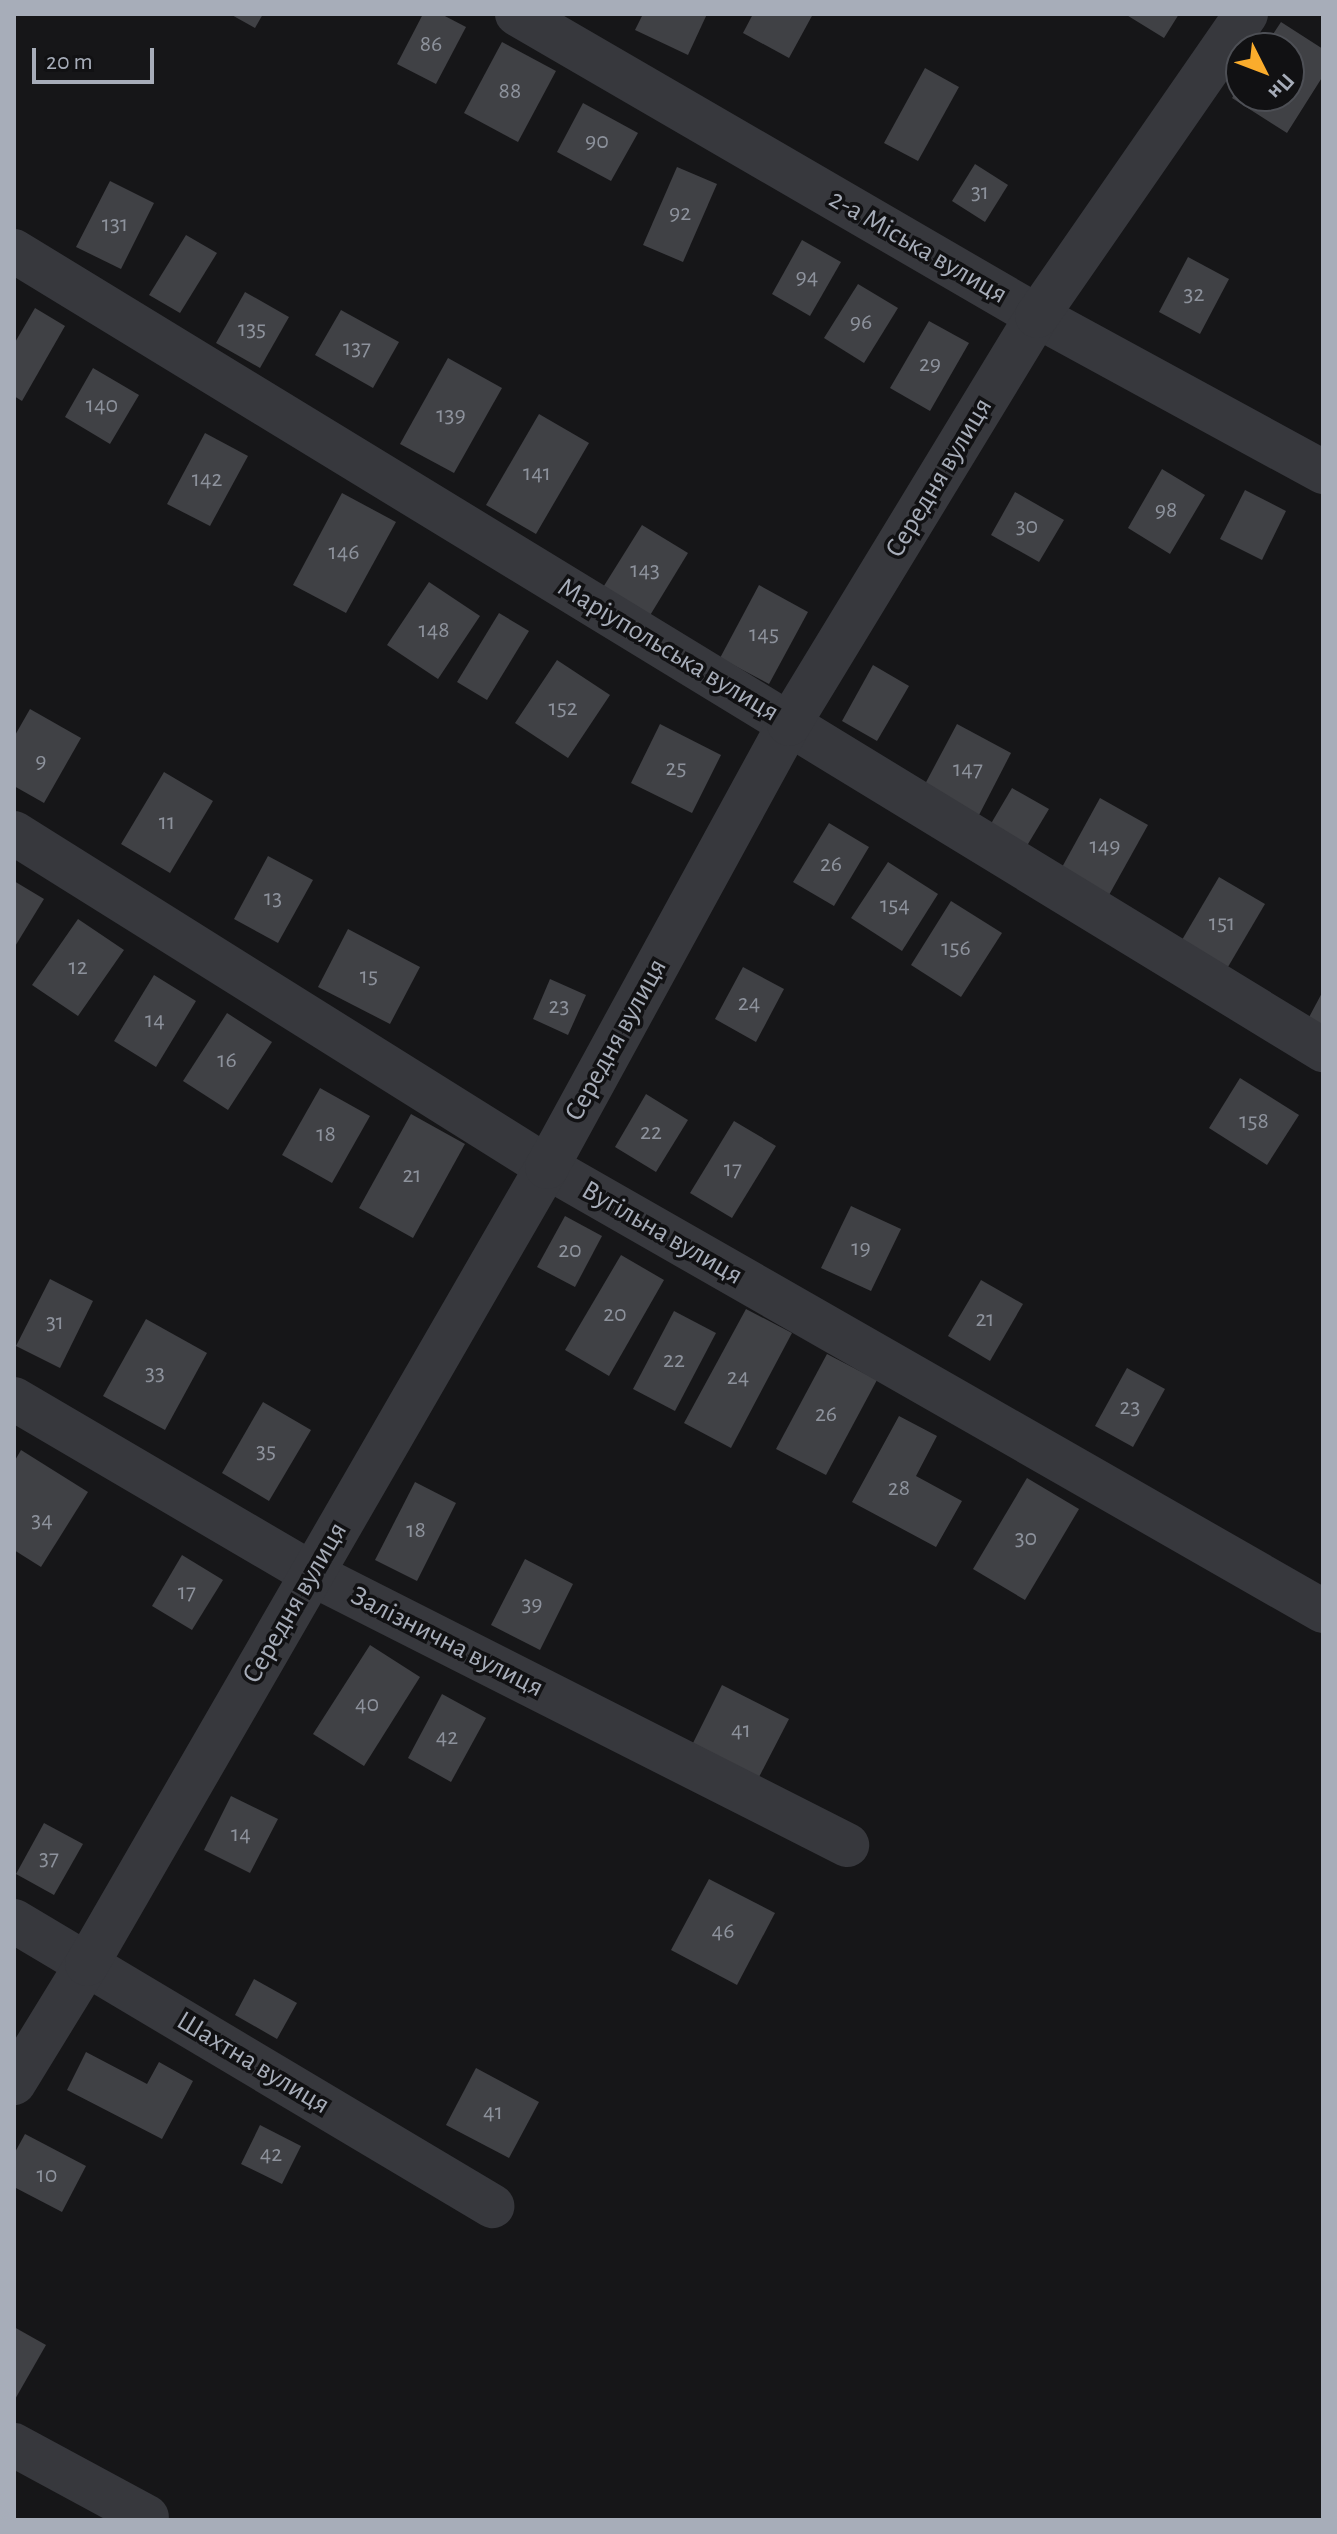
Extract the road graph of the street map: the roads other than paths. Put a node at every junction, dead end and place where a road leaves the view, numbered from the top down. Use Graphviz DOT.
graph roads {
  1 [pos="517,14"];
  2 [pos="1246,14"];
  3 [pos="14,251"];
  4 [pos="1037,316"];
  5 [pos="1323,472"];
  6 [pos="789,724"];
  7 [pos="14,833"];
  8 [pos="1323,1050"];
  9 [pos="547,1167"];
  10 [pos="14,1399"];
  11 [pos="312,1574"];
  12 [pos="1323,1611"];
  13 [pos="847,1845"];
  14 [pos="14,1921"];
  15 [pos="87,1964"];
  16 [pos="14,2083"];
  17 [pos="492,2206"];
  18 [pos="14,2445"];
  19 [pos="147,2517"];
  1 -- 4 [label="street, 2-а Міська вулиця"];
  2 -- 4 [label="street, Середня вулиця"];
  3 -- 6 [label="street, Маріупольська вулиця"];
  4 -- 5 [label="street, 2-а Міська вулиця"];
  4 -- 6 [label="street, Середня вулиця"];
  6 -- 8 [label="street, Маріупольська вулиця"];
  6 -- 9 [label="street, Середня вулиця"];
  7 -- 9 [label="street, Вугільна вулиця"];
  9 -- 11 [label="street, Середня вулиця"];
  9 -- 12 [label="street, Вугільна вулиця"];
  10 -- 11 [label="street, Залізнична вулиця"];
  11 -- 13 [label="street, Залізнична вулиця"];
  11 -- 15 [label="street, Середня вулиця"];
  14 -- 15 [label="street, Шахтна вулиця"];
  15 -- 16 [label="street, Середня вулиця"];
  15 -- 17 [label="street, Шахтна вулиця"];
  18 -- 19 [label="street"];
}
